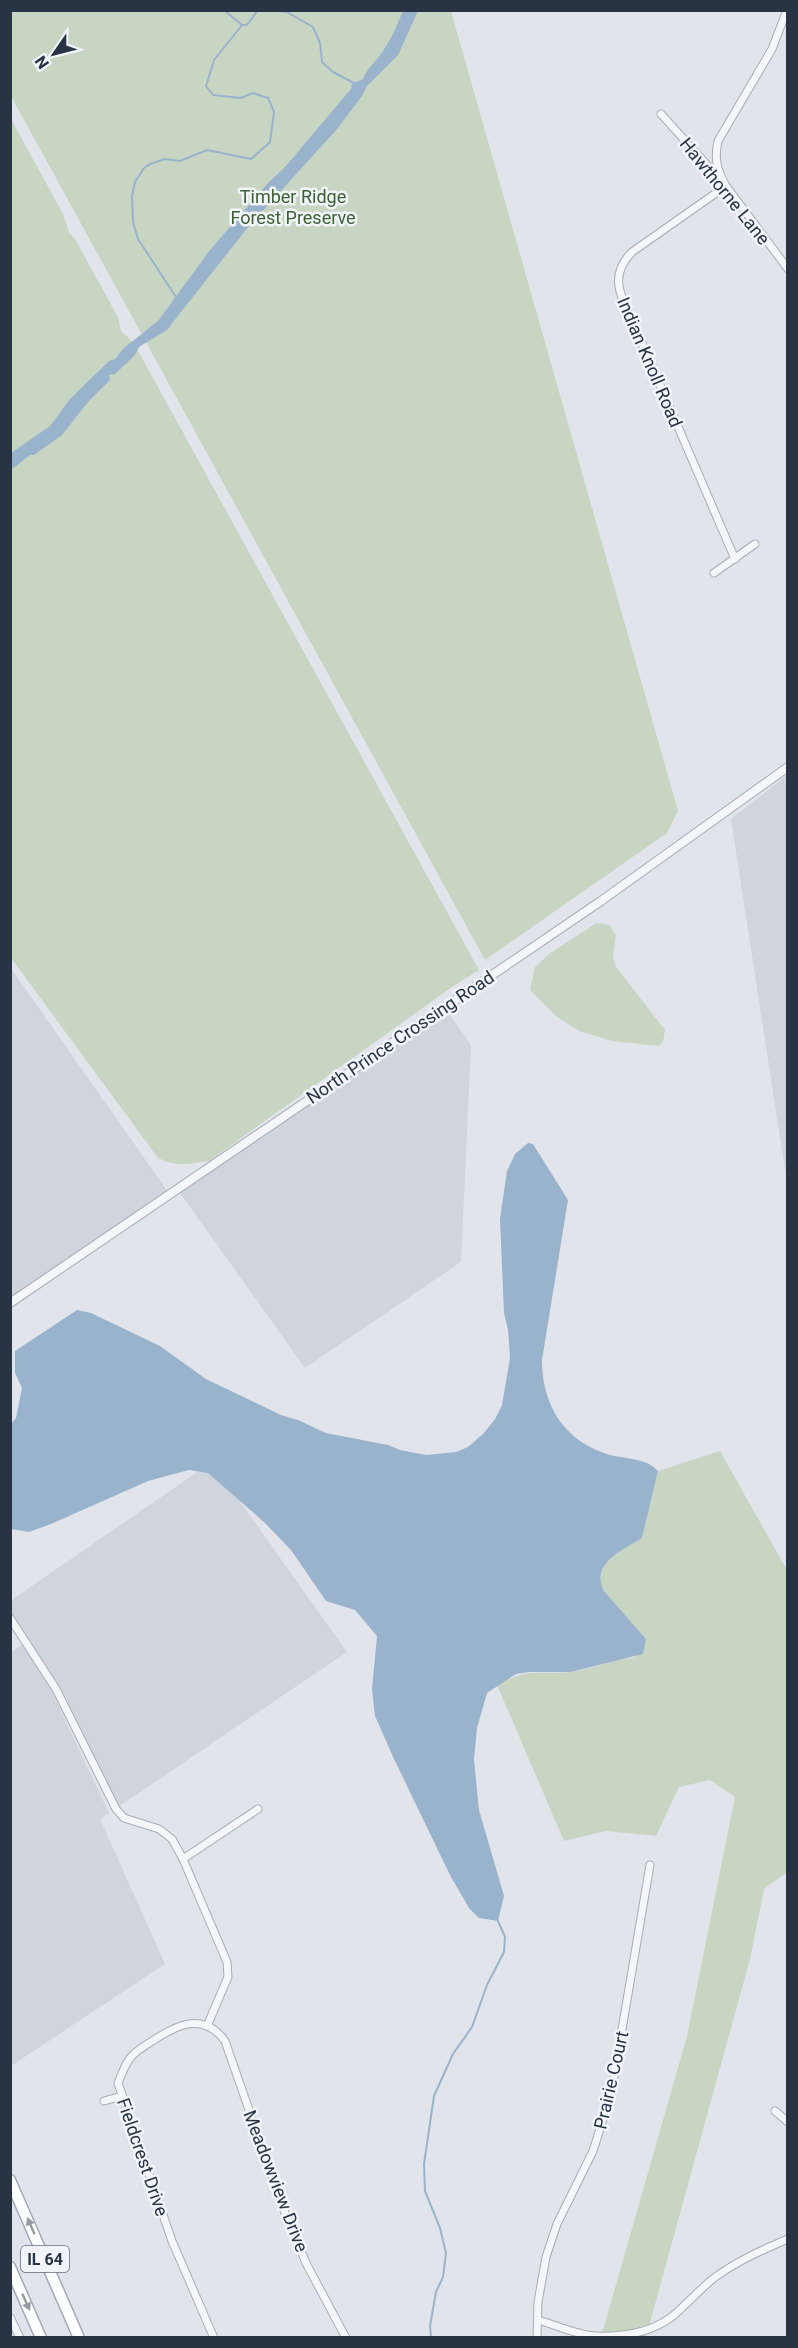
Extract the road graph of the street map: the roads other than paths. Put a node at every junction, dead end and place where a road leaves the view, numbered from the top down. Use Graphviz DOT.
graph roads {
  1 [pos="787,10"];
  2 [pos="661,114"];
  3 [pos="726,186"];
  4 [pos="788,269"];
  5 [pos="756,544"];
  6 [pos="735,559"];
  7 [pos="714,573"];
  8 [pos="788,767"];
  9 [pos="10,1302"];
  10 [pos="10,1618"];
  11 [pos="258,1809"];
  12 [pos="183,1859"];
  13 [pos="650,1865"];
  14 [pos="207,2026"];
  15 [pos="122,2096"];
  16 [pos="104,2101"];
  17 [pos="775,2111"];
  18 [pos="788,2121"];
  19 [pos="10,2180"];
  20 [pos="788,2240"];
  21 [pos="10,2267"];
  22 [pos="10,2317"];
  23 [pos="538,2320"];
  24 [pos="20,2337"];
  25 [pos="41,2337"];
  26 [pos="79,2337"];
  27 [pos="214,2337"];
  28 [pos="346,2337"];
  29 [pos="537,2337"];
  1 -- 3 [label="street"];
  2 -- 3 [label="street, Hawthorne Lane"];
  3 -- 4 [label="street, Hawthorne Lane"];
  3 -- 6 [label="street, Indian Knoll Road"];
  5 -- 6 [label="street"];
  6 -- 7 [label="street"];
  8 -- 9 [label="street, North Prince Crossing Road"];
  10 -- 12 [label="street"];
  11 -- 12 [label="street"];
  12 -- 14 [label="street"];
  13 -- 23 [label="street, Prairie Court"];
  14 -- 15 [label="street, Fieldcrest Drive"];
  14 -- 28 [label="street, Meadowview Drive"];
  15 -- 16 [label="street"];
  15 -- 27 [label="street, Fieldcrest Drive"];
  17 -- 18 [label="street"];
  26 -- 19 [label="main road, IL 64, one-way"];
  20 -- 23 [label="street"];
  21 -- 25 [label="main road, IL 64, one-way"];
  22 -- 24 [label="street"];
  23 -- 29 [label="street, Prairie Court"];
}
